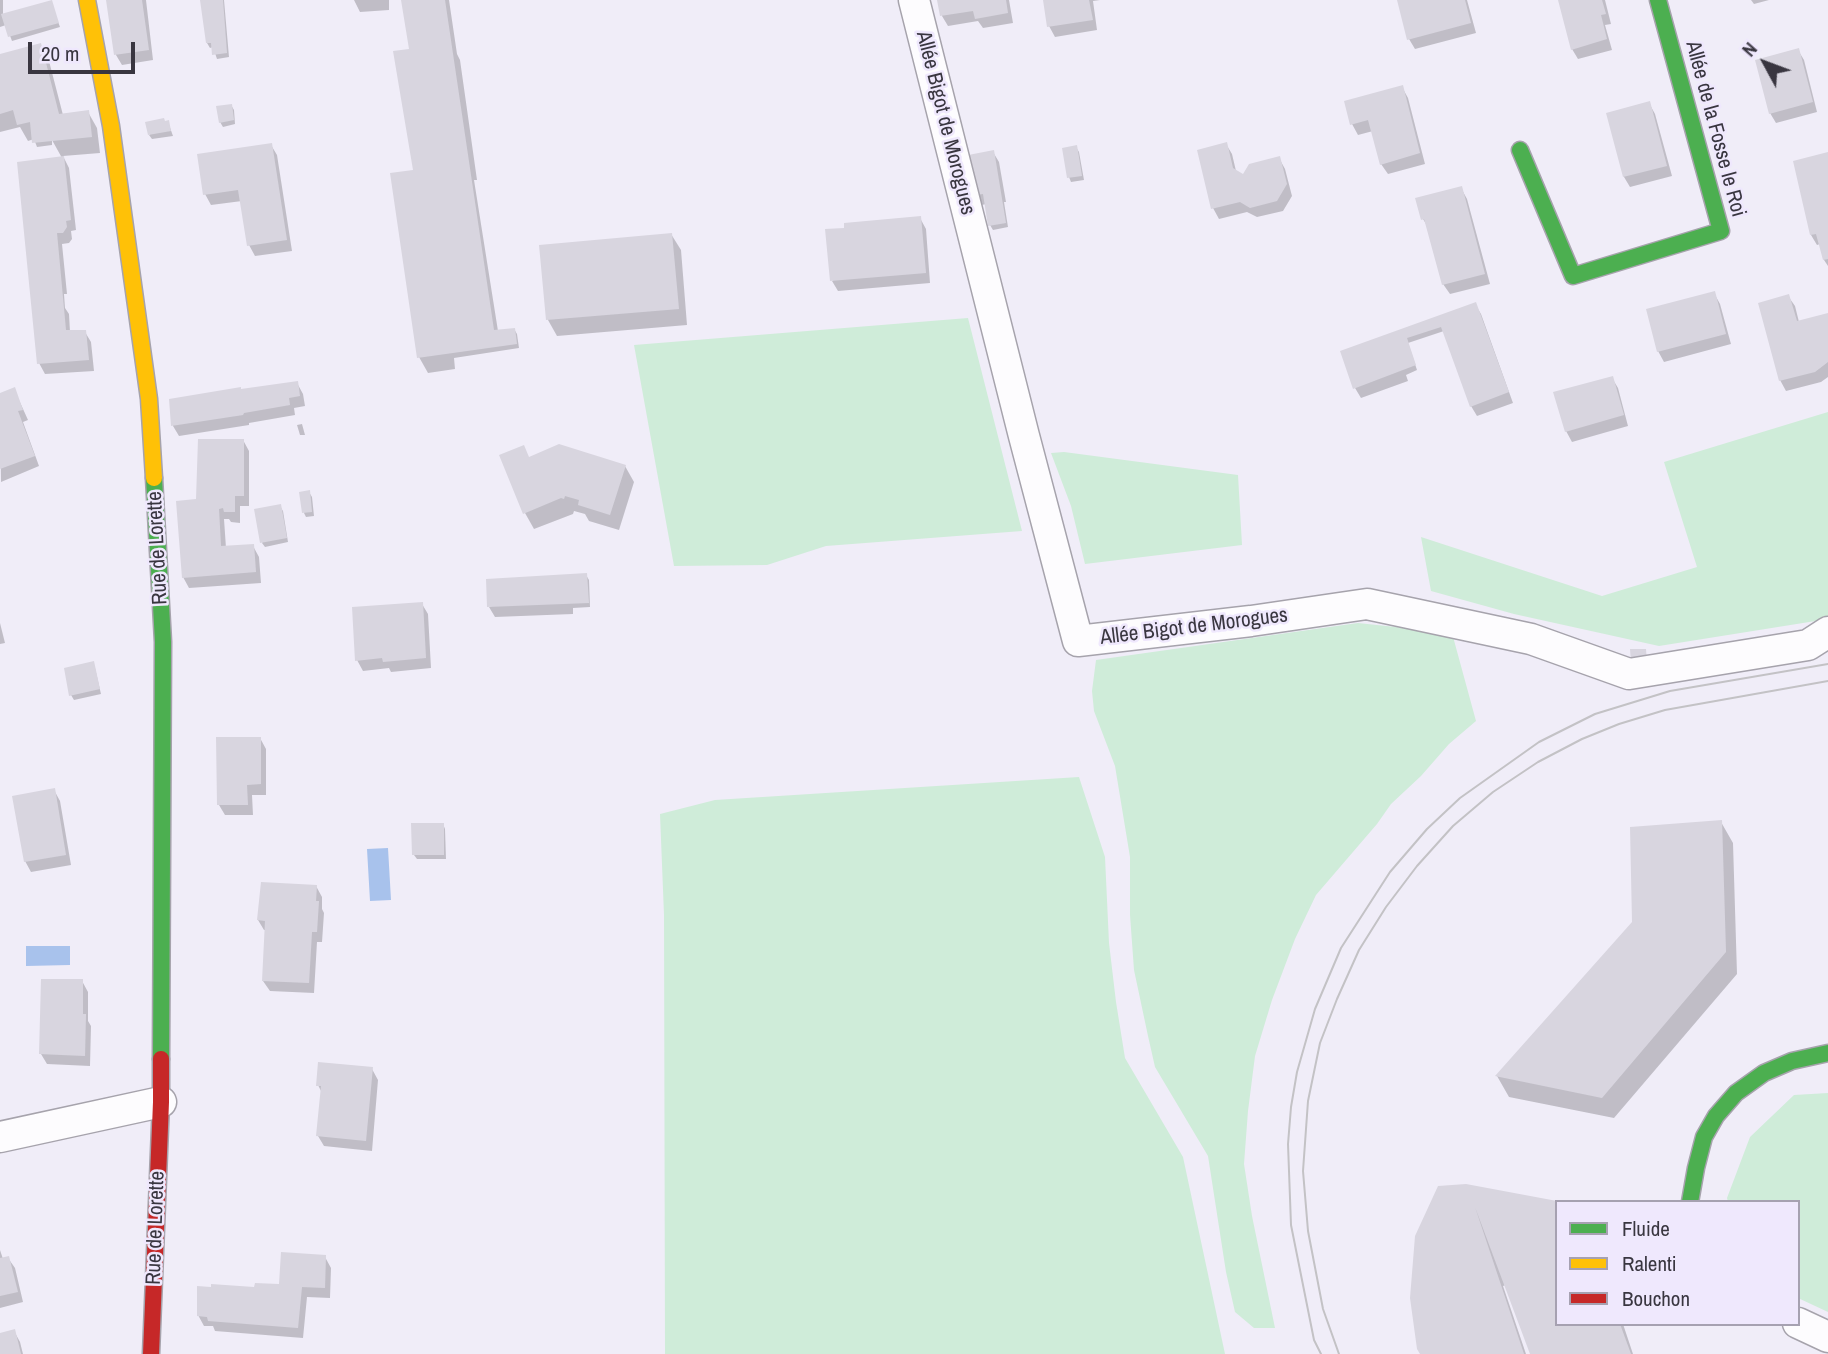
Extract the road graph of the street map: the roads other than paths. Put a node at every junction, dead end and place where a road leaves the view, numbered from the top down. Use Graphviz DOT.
graph roads {
  1 [pos="87,0"];
  2 [pos="914,0"];
  3 [pos="1658,0"];
  4 [pos="1520,150"];
  5 [pos="1828,632"];
  6 [pos="1828,1053"];
  7 [pos="160,1102"];
  8 [pos="0,1137"];
  9 [pos="1690,1200"];
  10 [pos="1800,1324"];
  11 [pos="1828,1337"];
  12 [pos="151,1354"];
  1 -- 7 [label="street, Rue de Lorette"];
  2 -- 5 [label="street, Allée Bigot de Morogues"];
  3 -- 4 [label="street, Allée de la Fosse le Roi"];
  6 -- 9 [label="street"];
  7 -- 8 [label="street"];
  7 -- 12 [label="street, Rue de Lorette"];
  10 -- 11 [label="street"];
}
